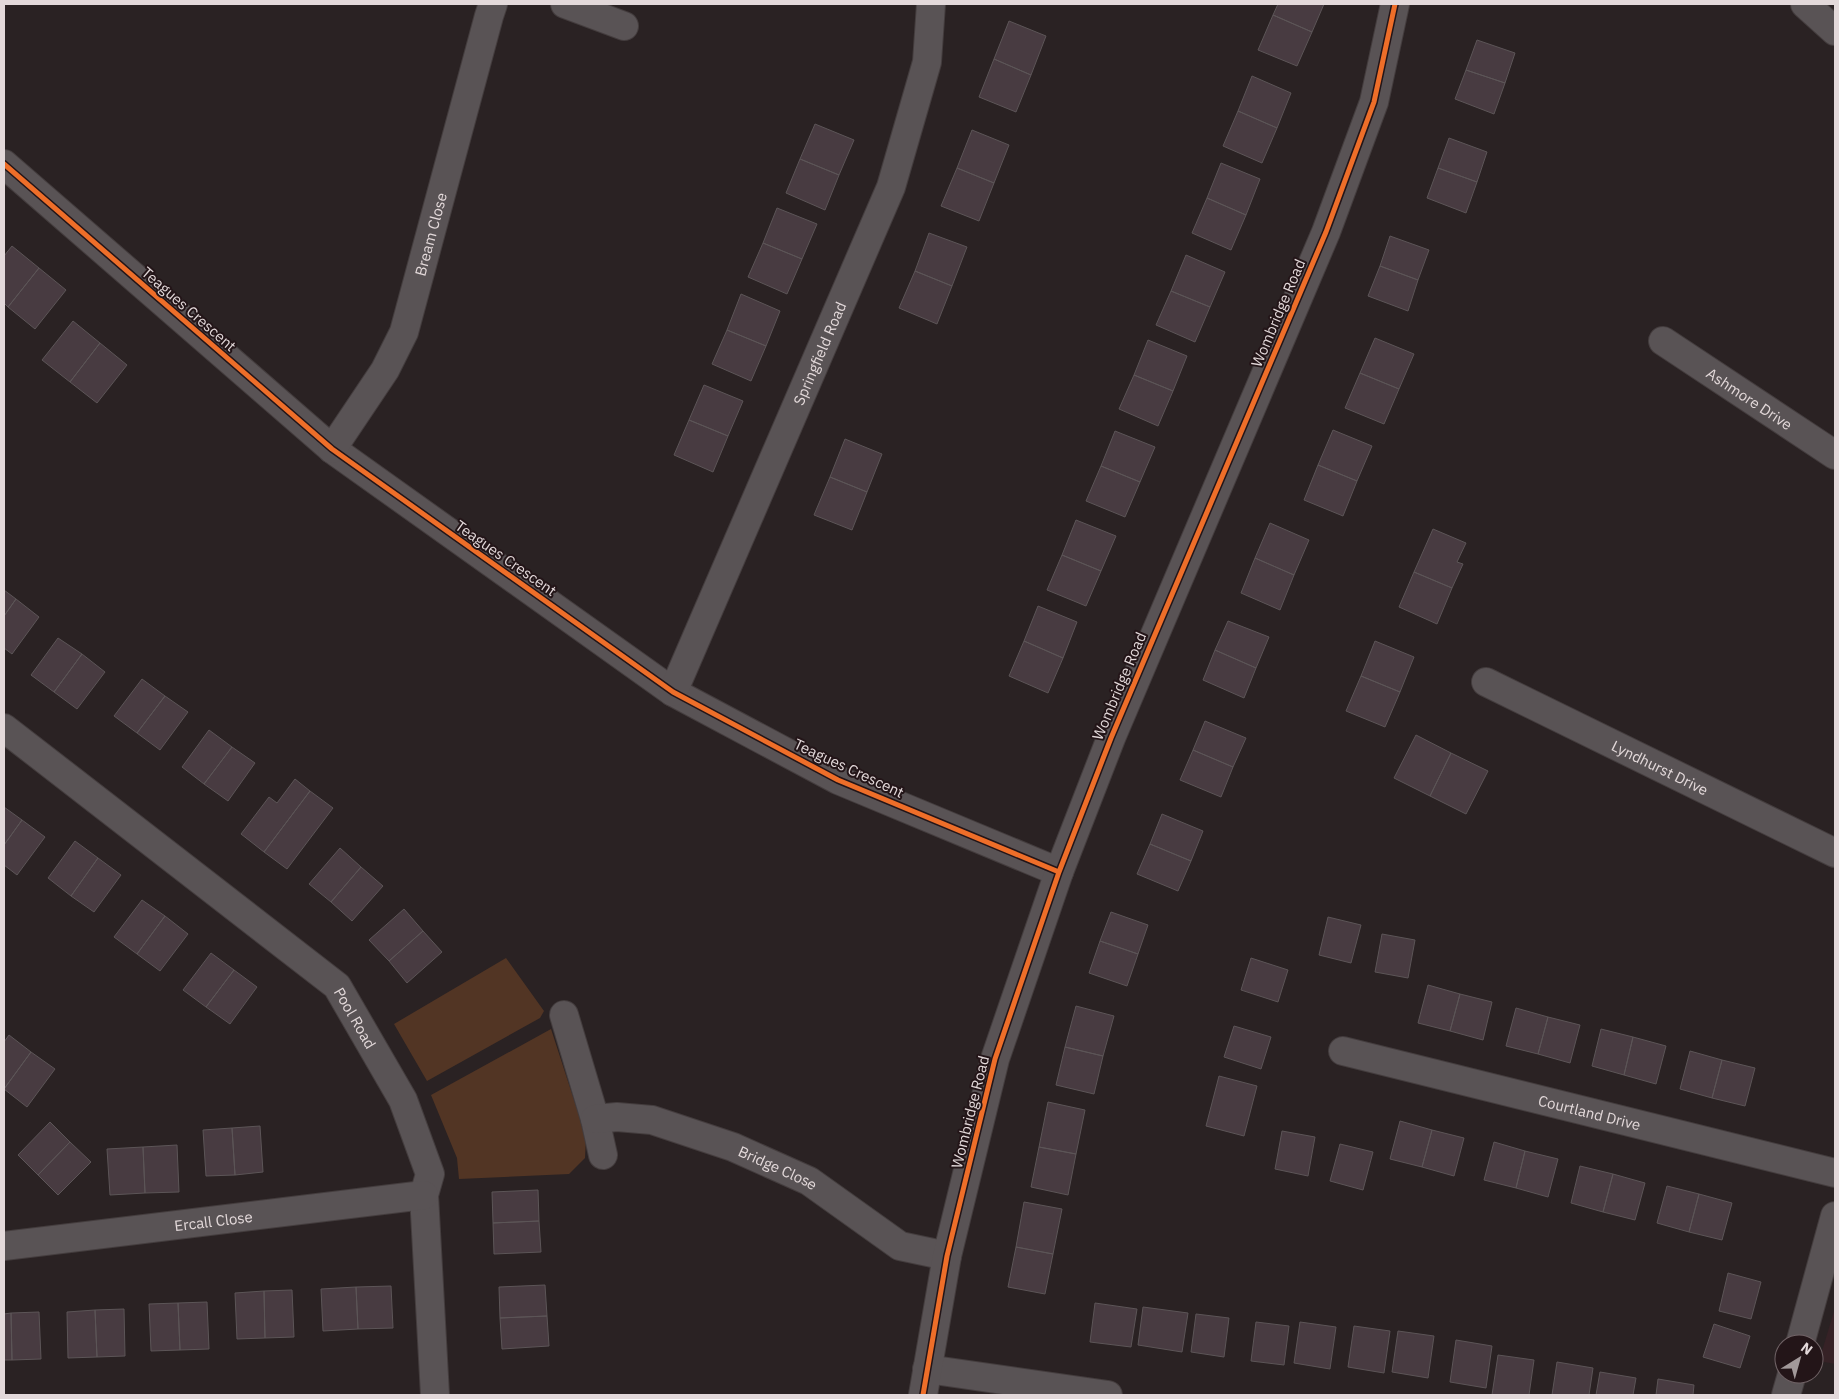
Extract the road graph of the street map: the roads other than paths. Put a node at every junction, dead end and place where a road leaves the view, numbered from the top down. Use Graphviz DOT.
graph roads {
  1 [pos="493,4"];
  2 [pos="565,4"];
  3 [pos="930,4"];
  4 [pos="1394,4"];
  5 [pos="1805,4"];
  6 [pos="624,26"];
  7 [pos="1835,31"];
  8 [pos="4,164"];
  9 [pos="1663,341"];
  10 [pos="332,449"];
  11 [pos="1835,455"];
  12 [pos="1486,682"];
  13 [pos="673,692"];
  14 [pos="4,728"];
  15 [pos="1835,853"];
  16 [pos="1059,872"];
  17 [pos="564,1015"];
  18 [pos="1343,1051"];
  19 [pos="595,1119"];
  20 [pos="603,1154"];
  21 [pos="1835,1173"];
  22 [pos="424,1195"];
  23 [pos="1835,1216"];
  24 [pos="4,1246"];
  25 [pos="947,1256"];
  26 [pos="1803,1334"];
  27 [pos="927,1368"];
  28 [pos="436,1395"];
  29 [pos="923,1395"];
  30 [pos="1108,1395"];
  1 -- 10 [label="street, Bream Close"];
  2 -- 6 [label="street"];
  3 -- 13 [label="street, Springfield Road"];
  4 -- 16 [label="street, Wombridge Road"];
  5 -- 7 [label="street"];
  8 -- 10 [label="street, Teagues Crescent"];
  9 -- 11 [label="street, Ashmore Drive"];
  10 -- 13 [label="street, Teagues Crescent"];
  12 -- 15 [label="street, Lyndhurst Drive"];
  13 -- 16 [label="street, Teagues Crescent"];
  14 -- 22 [label="street, Pool Road"];
  16 -- 25 [label="street, Wombridge Road"];
  17 -- 19 [label="street"];
  18 -- 21 [label="street, Courtland Drive"];
  19 -- 20 [label="street"];
  19 -- 25 [label="street, Bridge Close"];
  22 -- 24 [label="street, Ercall Close"];
  22 -- 28 [label="street, Pool Road"];
  23 -- 26 [label="street"];
  25 -- 27 [label="street, Wombridge Road"];
  27 -- 29 [label="street, Wombridge Road"];
  27 -- 30 [label="street"];
}
